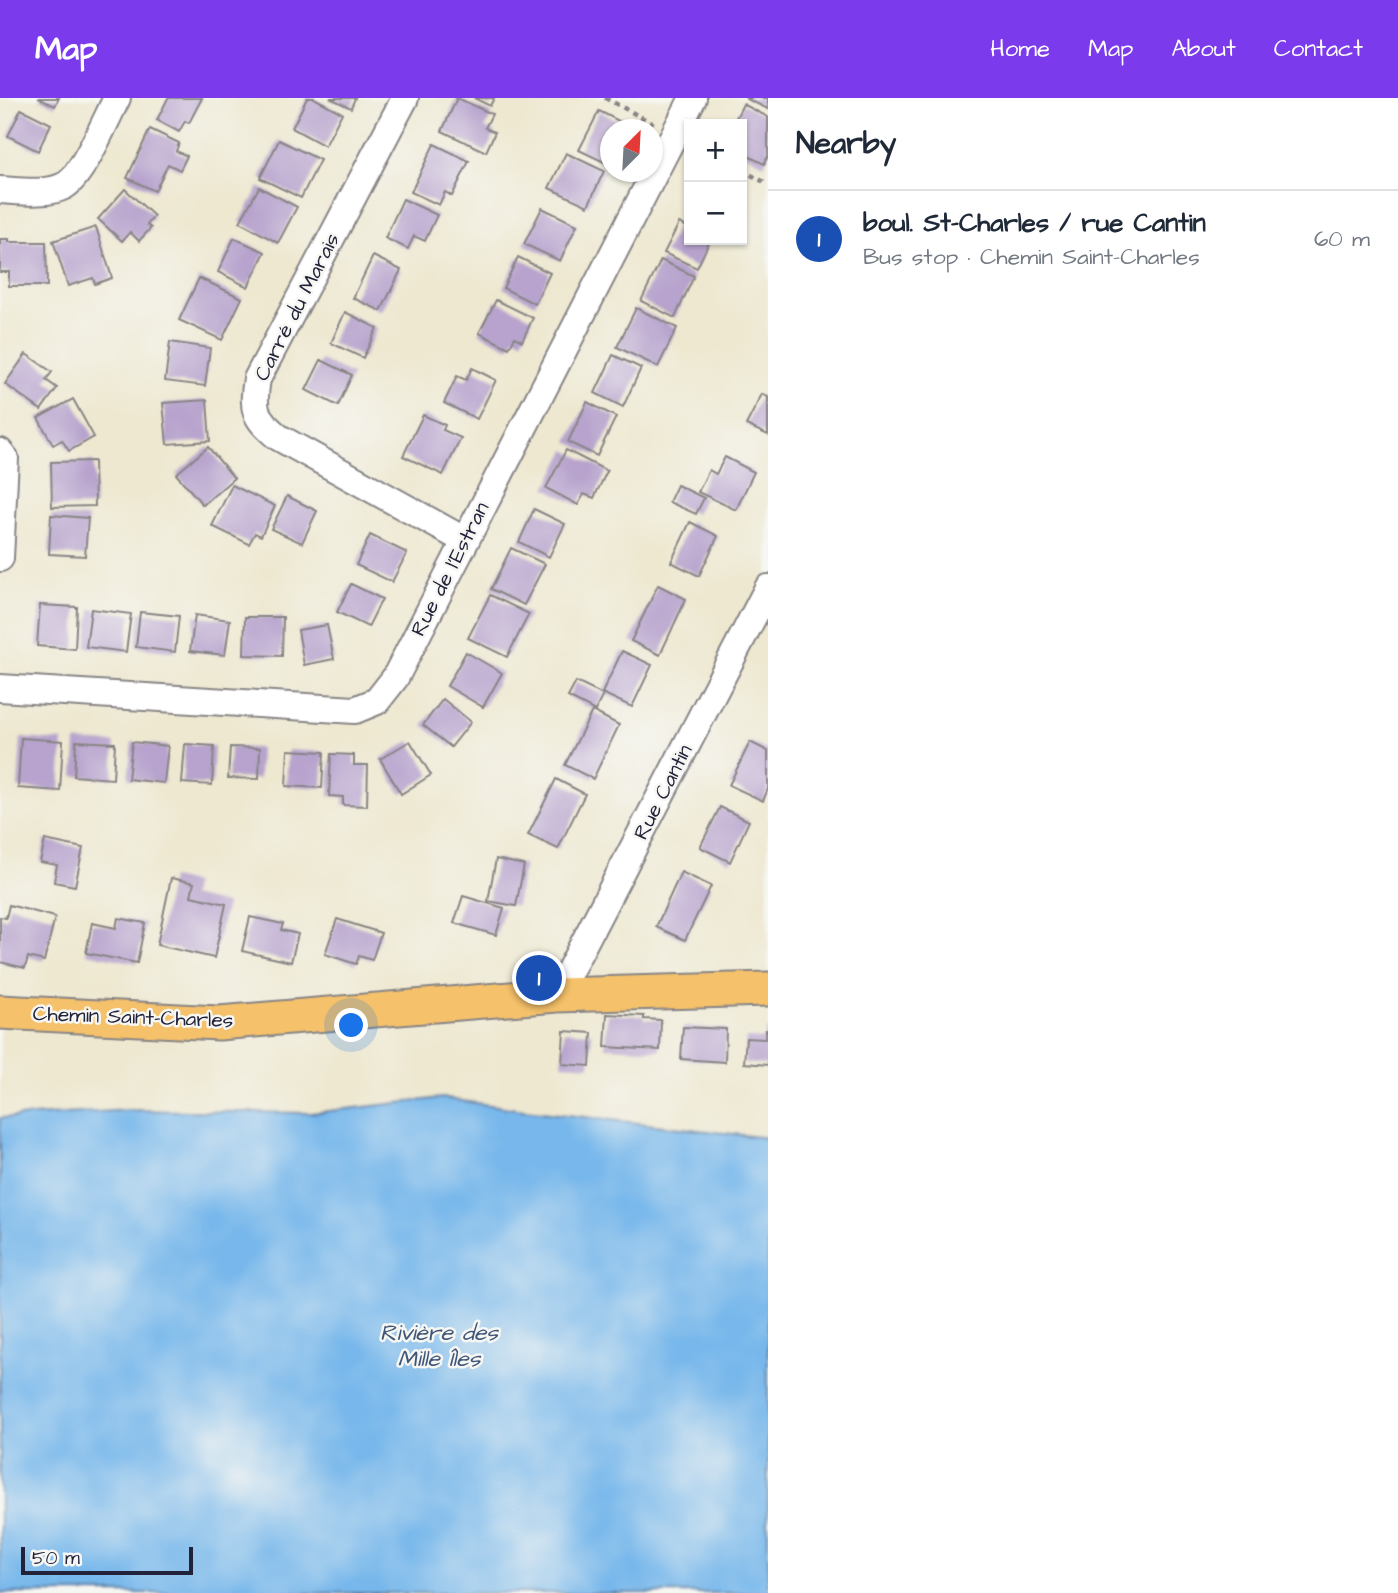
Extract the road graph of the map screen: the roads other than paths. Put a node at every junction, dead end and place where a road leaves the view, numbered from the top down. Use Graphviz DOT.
graph roads {
  1 [pos="117,98"];
  2 [pos="405,98"];
  3 [pos="693,98"];
  4 [pos="0,190"];
  5 [pos="0,452"];
  6 [pos="464,540"];
  7 [pos="0,558"];
  8 [pos="768,588"];
  9 [pos="0,688"];
  10 [pos="768,989"];
  11 [pos="557,995"];
  12 [pos="0,1012"];
  1 -- 4 [label="street"];
  2 -- 6 [label="street, Carré du Marais"];
  3 -- 6 [label="street, Rue de l'Estran"];
  5 -- 7 [label="street"];
  6 -- 9 [label="street, Rue de l'Estran"];
  8 -- 11 [label="street, Rue Cantin"];
  10 -- 11 [label="main road, Chemin Saint-Charles"];
  11 -- 12 [label="main road, Chemin Saint-Charles"];
}
